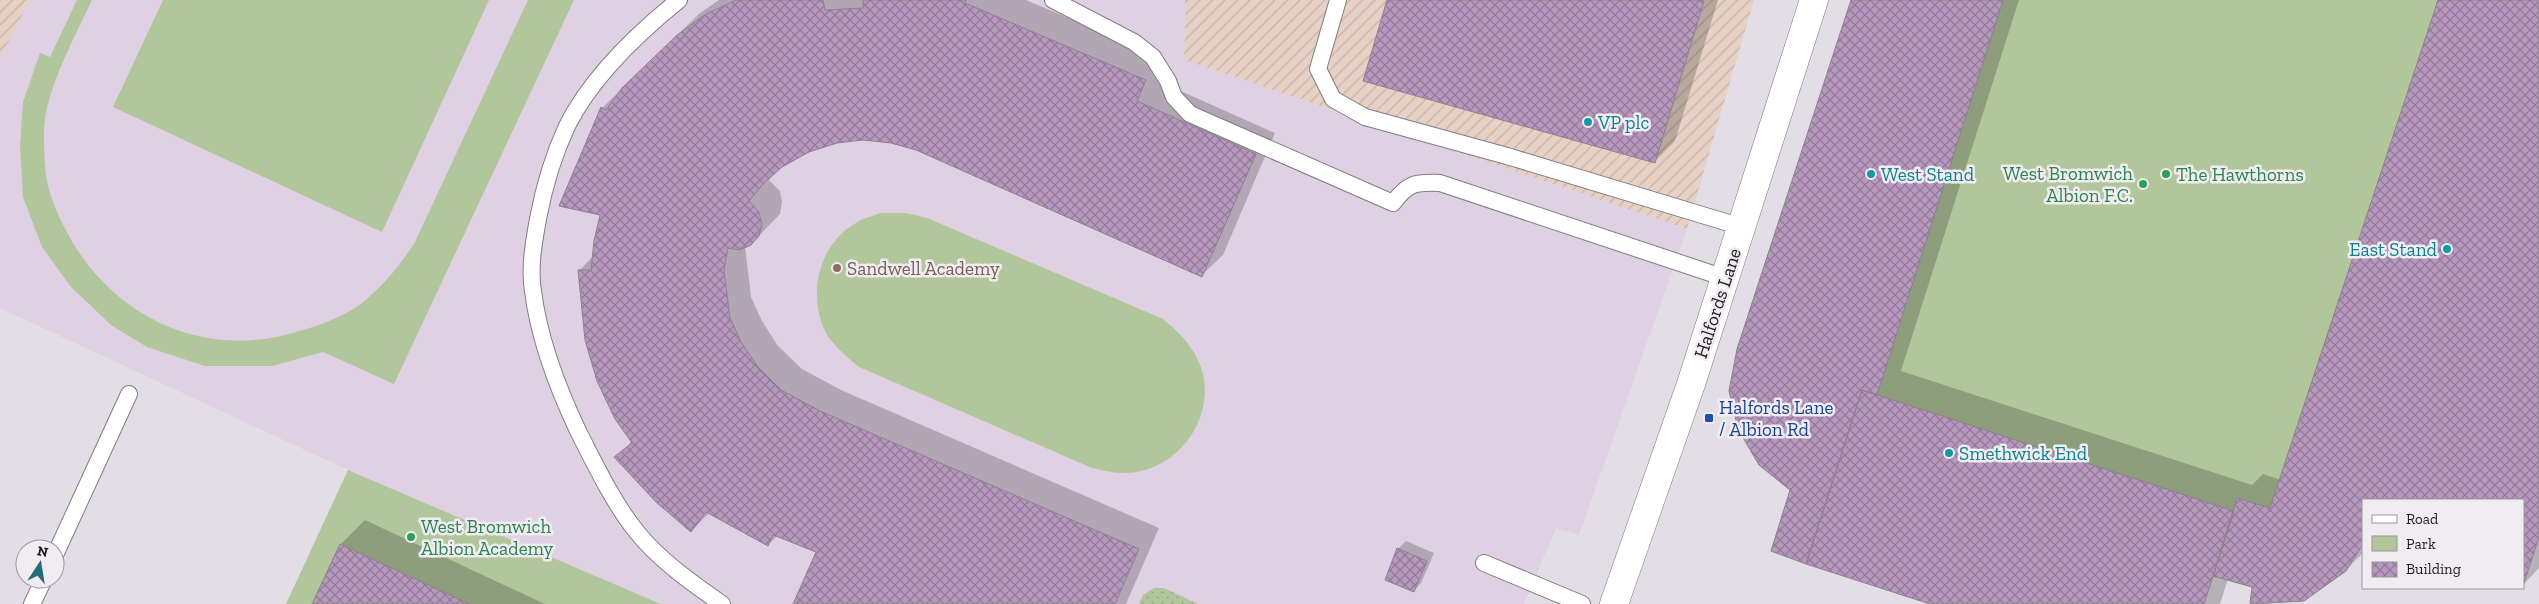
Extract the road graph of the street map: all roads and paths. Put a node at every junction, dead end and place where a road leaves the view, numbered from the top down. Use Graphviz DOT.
graph roads {
  1 [pos="679,0"];
  2 [pos="1053,0"];
  3 [pos="1338,0"];
  4 [pos="1814,0"];
  5 [pos="1742,227"];
  6 [pos="1725,278"];
  7 [pos="129,394"];
  8 [pos="62,539"];
  9 [pos="1484,563"];
  10 [pos="39,589"];
  11 [pos="32,604"];
  12 [pos="722,604"];
  13 [pos="1582,604"];
  14 [pos="1614,604"];
  1 -- 12 [label="lane"];
  2 -- 6 [label="lane"];
  3 -- 5 [label="lane"];
  4 -- 5 [label="street, Halfords Lane"];
  5 -- 6 [label="street, Halfords Lane"];
  6 -- 14 [label="street, Halfords Lane"];
  7 -- 8 [label="lane"];
  9 -- 13 [label="lane"];
  10 -- 11 [label="lane"];
}
